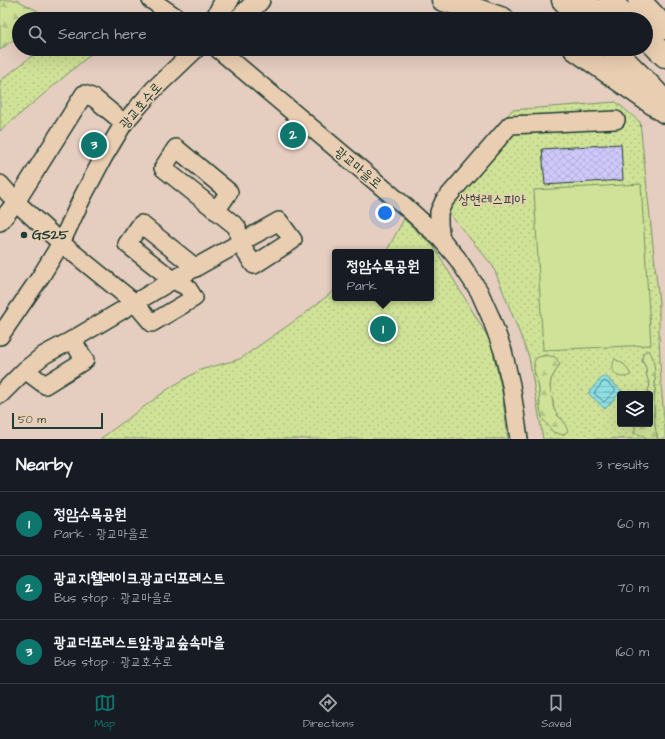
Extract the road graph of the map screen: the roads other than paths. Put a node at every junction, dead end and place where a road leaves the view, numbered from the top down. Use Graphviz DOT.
graph roads {
  1 [pos="151,0"];
  2 [pos="228,0"];
  3 [pos="258,0"];
  4 [pos="443,0"];
  5 [pos="563,0"];
  6 [pos="583,0"];
  7 [pos="610,0"];
  8 [pos="169,12"];
  9 [pos="220,12"];
  10 [pos="247,12"];
  11 [pos="483,12"];
  12 [pos="575,12"];
  13 [pos="595,12"];
  14 [pos="621,12"];
  15 [pos="653,44"];
  16 [pos="189,56"];
  17 [pos="226,56"];
  18 [pos="588,56"];
  19 [pos="620,56"];
  20 [pos="635,56"];
  21 [pos="665,56"];
  22 [pos="656,93"];
  23 [pos="665,112"];
  24 [pos="616,120"];
  25 [pos="124,124"];
  26 [pos="0,184"];
  27 [pos="444,201"];
  28 [pos="16,202"];
  29 [pos="407,208"];
  30 [pos="216,211"];
  31 [pos="0,222"];
  32 [pos="441,239"];
  33 [pos="61,243"];
  34 [pos="196,268"];
  35 [pos="173,280"];
  36 [pos="135,303"];
  37 [pos="0,336"];
  38 [pos="72,340"];
  39 [pos="25,370"];
  40 [pos="0,395"];
  41 [pos="519,439"];
  1 -- 8 [label="street"];
  2 -- 9 [label="main road"];
  3 -- 10 [label="main road"];
  4 -- 11 [label="highway"];
  5 -- 12 [label="highway"];
  6 -- 13 [label="highway"];
  7 -- 14 [label="highway"];
  15 -- 21 [label="highway"];
  16 -- 25 [label="street, 광교호수로"];
  17 -- 29 [label="street, 광교마을로"];
  18 -- 22 [label="highway"];
  19 -- 22 [label="highway"];
  20 -- 22 [label="highway"];
  22 -- 23 [label="highway"];
  24 -- 27 [label="street"];
  25 -- 28 [label="street"];
  25 -- 33 [label="street, 광교호수로"];
  26 -- 28 [label="street"];
  27 -- 29 [label="street"];
  27 -- 32 [label="street"];
  28 -- 31 [label="street"];
  28 -- 33 [label="street"];
  29 -- 32 [label="street, 광교마을로"];
  30 -- 34 [label="street"];
  32 -- 41 [label="street, 광교마을로"];
  33 -- 36 [label="street"];
  33 -- 37 [label="street, 광교호수로"];
  34 -- 35 [label="street"];
  34 -- 35 [label="street"];
  35 -- 36 [label="street"];
  35 -- 36 [label="street"];
  36 -- 38 [label="street"];
  38 -- 39 [label="street"];
  38 -- 39 [label="street"];
  39 -- 40 [label="street"];
}
